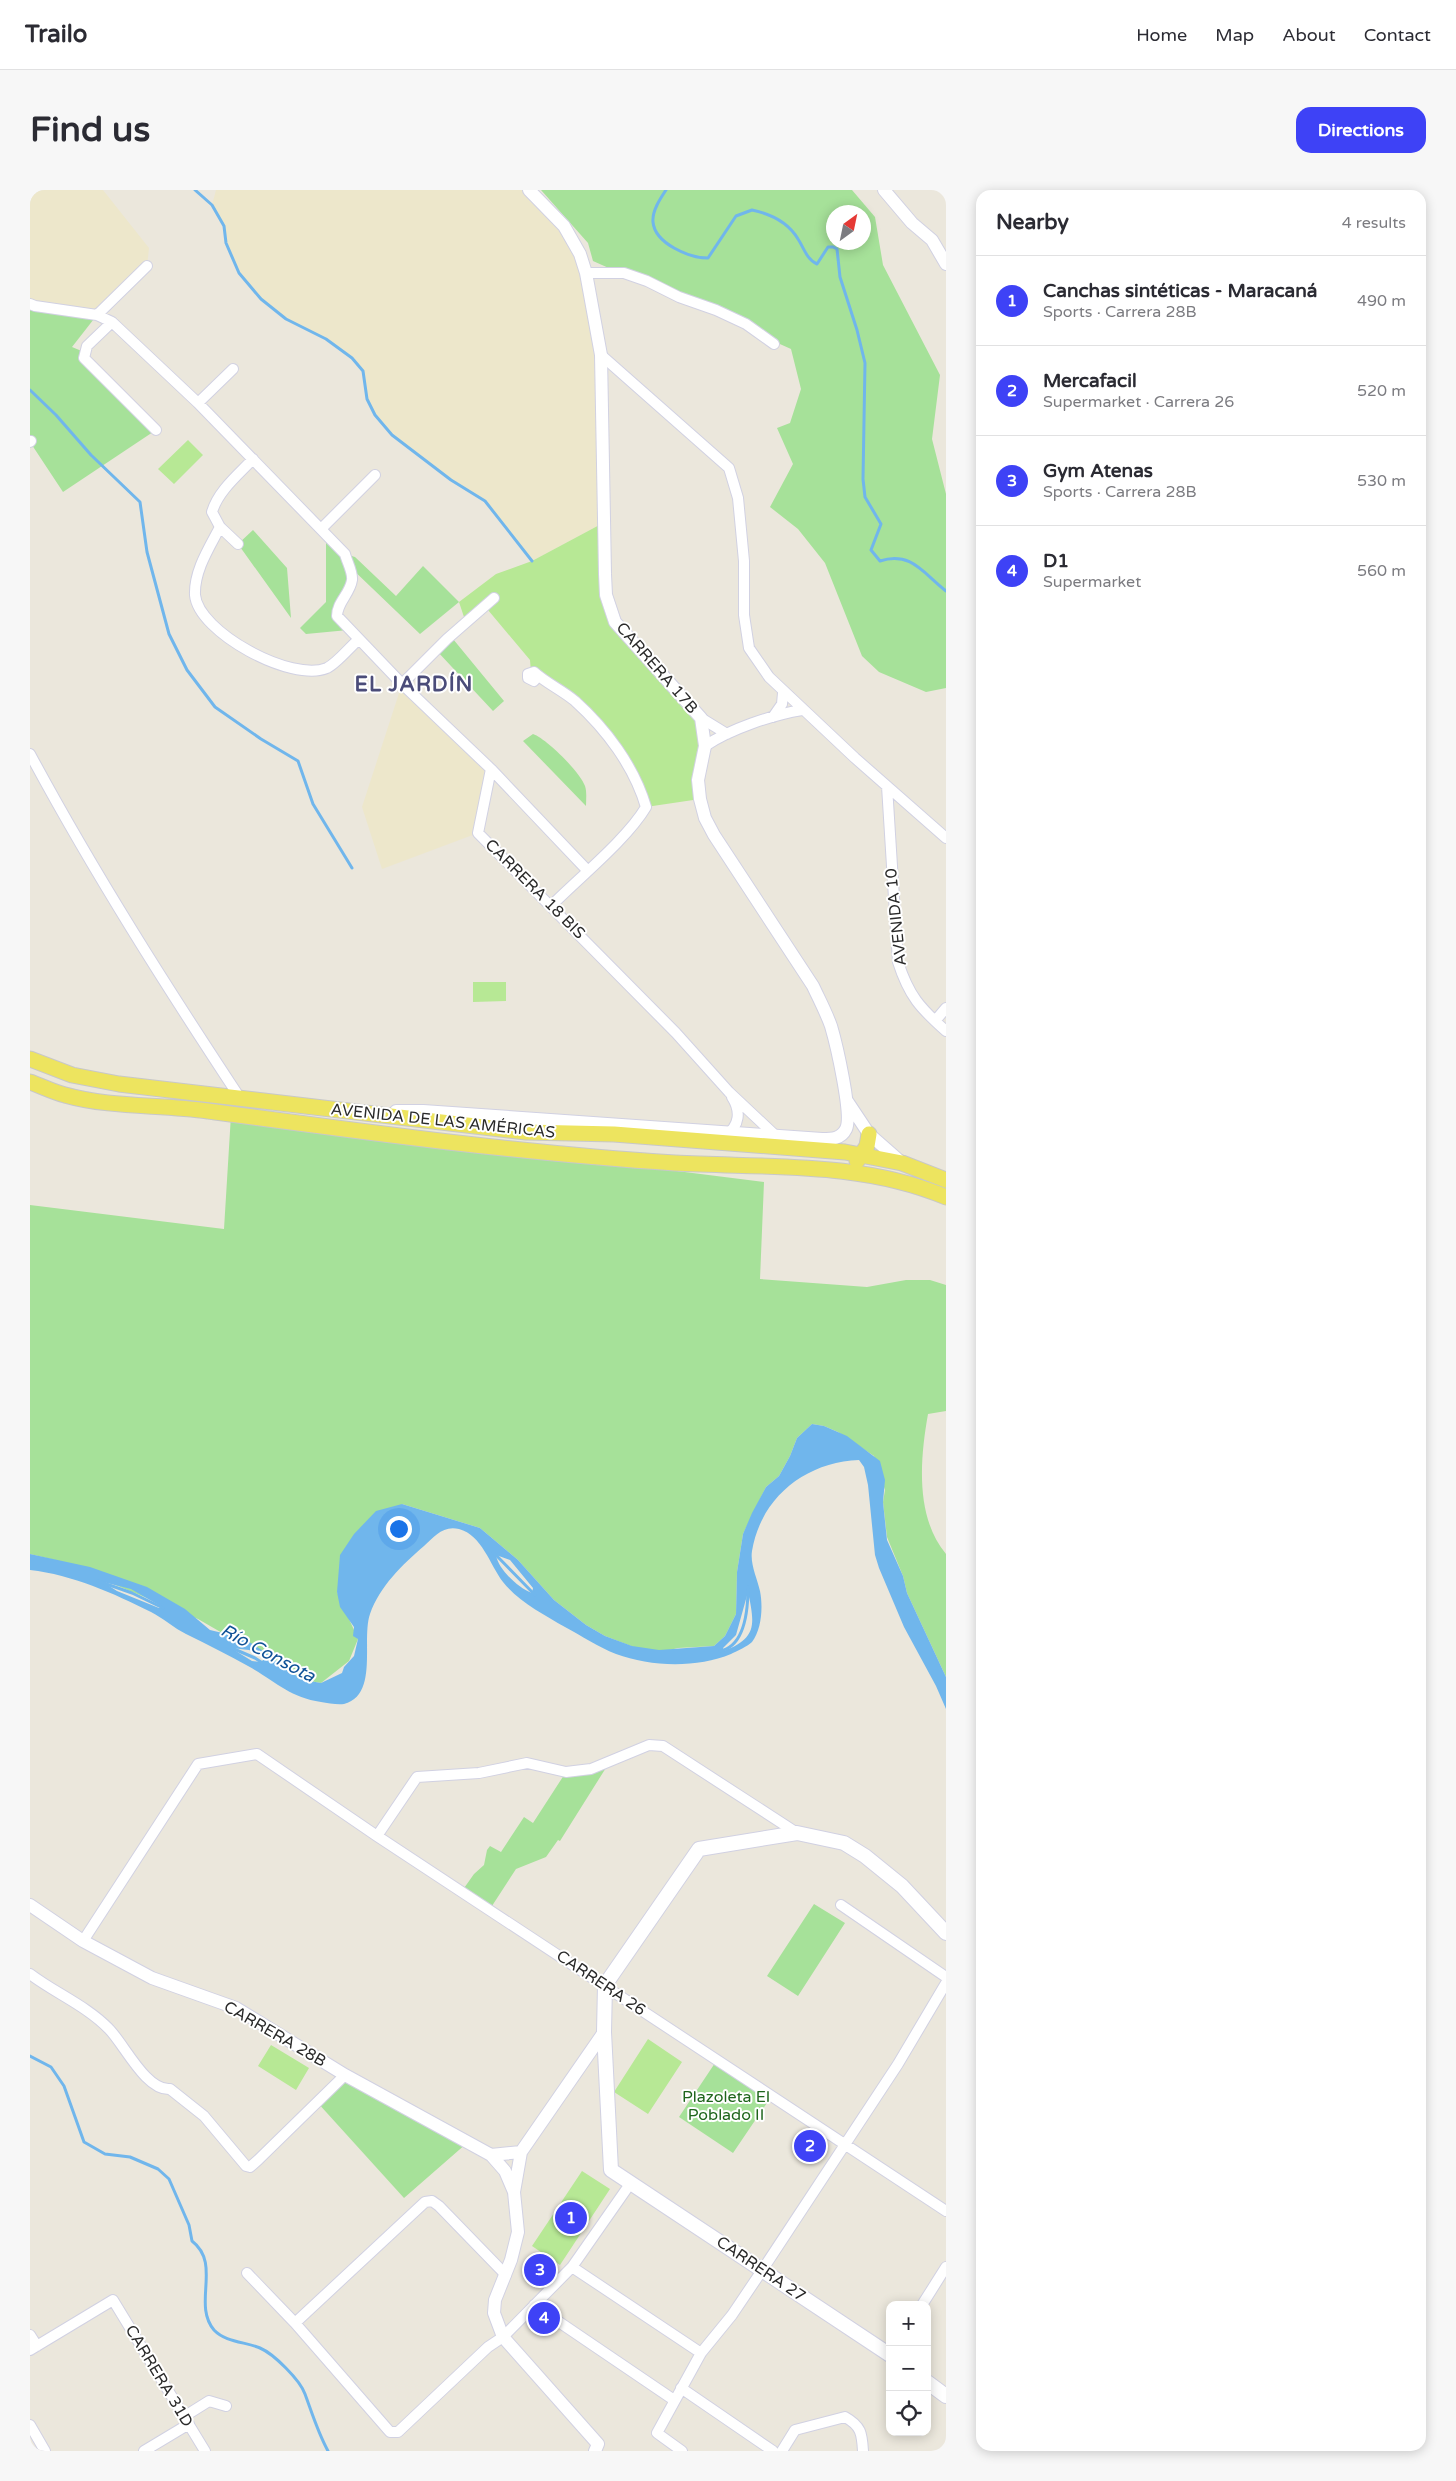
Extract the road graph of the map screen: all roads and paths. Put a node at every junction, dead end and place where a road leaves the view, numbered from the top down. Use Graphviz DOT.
graph roads {
  1 [pos="528,190"];
  2 [pos="884,190"];
  3 [pos="946,264"];
  4 [pos="147,266"];
  5 [pos="586,273"];
  6 [pos="30,304"];
  7 [pos="97,315"];
  8 [pos="112,322"];
  9 [pos="774,344"];
  10 [pos="601,355"];
  11 [pos="233,369"];
  12 [pos="198,403"];
  13 [pos="156,430"];
  14 [pos="253,459"];
  15 [pos="375,475"];
  16 [pos="220,527"];
  17 [pos="320,529"];
  18 [pos="238,544"];
  19 [pos="494,598"];
  20 [pos="358,640"];
  21 [pos="538,676"];
  22 [pos="402,684"];
  23 [pos="783,693"];
  24 [pos="802,710"];
  25 [pos="774,717"];
  26 [pos="701,718"];
  27 [pos="727,734"];
  28 [pos="705,746"];
  29 [pos="30,754"];
  30 [pos="491,770"];
  31 [pos="887,786"];
  32 [pos="946,838"];
  33 [pos="587,870"];
  34 [pos="552,905"];
  35 [pos="946,1008"];
  36 [pos="935,1021"];
  37 [pos="946,1031"];
  38 [pos="30,1059"];
  39 [pos="30,1082"];
  40 [pos="729,1092"];
  41 [pos="240,1098"];
  42 [pos="846,1099"];
  43 [pos="208,1111"];
  44 [pos="357,1112"];
  45 [pos="730,1133"];
  46 [pos="869,1134"];
  47 [pos="776,1136"];
  48 [pos="715,1142"];
  49 [pos="792,1147"];
  50 [pos="862,1155"];
  51 [pos="597,1157"];
  52 [pos="902,1163"];
  53 [pos="792,1168"];
  54 [pos="946,1180"];
  55 [pos="946,1197"];
  56 [pos="797,1833"];
  57 [pos="377,1836"];
  58 [pos="30,1905"];
  59 [pos="841,1905"];
  60 [pos="946,1932"];
  61 [pos="83,1941"];
  62 [pos="30,1974"];
  63 [pos="946,1977"];
  64 [pos="946,1983"];
  65 [pos="605,1985"];
  66 [pos="604,2032"];
  67 [pos="345,2075"];
  68 [pos="844,2144"];
  69 [pos="522,2152"];
  70 [pos="490,2155"];
  71 [pos="630,2184"];
  72 [pos="514,2192"];
  73 [pos="946,2211"];
  74 [pos="572,2267"];
  75 [pos="946,2267"];
  76 [pos="762,2269"];
  77 [pos="247,2273"];
  78 [pos="506,2275"];
  79 [pos="925,2301"];
  80 [pos="534,2306"];
  81 [pos="295,2324"];
  82 [pos="30,2335"];
  83 [pos="503,2337"];
  84 [pos="33,2348"];
  85 [pos="886,2352"];
  86 [pos="701,2353"];
  87 [pos="931,2385"];
  88 [pos="681,2388"];
  89 [pos="946,2396"];
  90 [pos="674,2400"];
  91 [pos="226,2406"];
  92 [pos="187,2420"];
  93 [pos="30,2425"];
  94 [pos="40,2449"];
  95 [pos="144,2451"];
  96 [pos="205,2451"];
  97 [pos="595,2451"];
  98 [pos="682,2451"];
  99 [pos="773,2451"];
  100 [pos="782,2451"];
  101 [pos="863,2451"];
  1 -- 5 [label="street, CARRERA 17B"];
  2 -- 3 [label="street"];
  4 -- 7 [label="street"];
  5 -- 9 [label="street"];
  5 -- 10 [label="street, CARRERA 17B"];
  6 -- 7 [label="street"];
  7 -- 8 [label="street"];
  8 -- 12 [label="street"];
  8 -- 13 [label="street"];
  10 -- 23 [label="street"];
  10 -- 26 [label="street, CARRERA 17B"];
  11 -- 12 [label="street"];
  12 -- 14 [label="street"];
  14 -- 16 [label="street"];
  14 -- 17 [label="street"];
  15 -- 17 [label="street"];
  16 -- 18 [label="street"];
  16 -- 20 [label="street"];
  17 -- 20 [label="street"];
  19 -- 22 [label="street"];
  20 -- 22 [label="street"];
  21 -- 33 [label="street"];
  22 -- 30 [label="street"];
  23 -- 24 [label="street"];
  23 -- 25 [label="street"];
  24 -- 25 [label="street"];
  24 -- 31 [label="street"];
  25 -- 27 [label="street"];
  26 -- 27 [label="street"];
  26 -- 28 [label="street, CARRERA 17B"];
  27 -- 28 [label="street"];
  28 -- 42 [label="street, CARRERA 17B"];
  29 -- 41 [label="street"];
  30 -- 33 [label="street"];
  30 -- 34 [label="street, CARRERA 18 BIS"];
  31 -- 32 [label="street"];
  31 -- 36 [label="street, AVENIDA 10"];
  33 -- 34 [label="street"];
  34 -- 40 [label="street, CARRERA 18 BIS"];
  35 -- 36 [label="street"];
  36 -- 37 [label="street, AVENIDA 10"];
  38 -- 41 [label="main road, AVENIDA DE LAS AMÉRICAS"];
  39 -- 43 [label="main road, AVENIDA DE LAS AMÉRICAS"];
  40 -- 45 [label="street, CARRERA 18 BIS"];
  40 -- 47 [label="street, CARRERA 18 BIS"];
  41 -- 43 [label="main road"];
  41 -- 44 [label="main road, AVENIDA DE LAS AMÉRICAS"];
  42 -- 46 [label="street, CARRERA 17B"];
  42 -- 47 [label="street, CARRERA 17B"];
  43 -- 51 [label="main road, AVENIDA DE LAS AMÉRICAS"];
  44 -- 45 [label="street"];
  44 -- 48 [label="main road, AVENIDA DE LAS AMÉRICAS"];
  45 -- 47 [label="street"];
  45 -- 48 [label="street"];
  46 -- 50 [label="main road"];
  46 -- 52 [label="street, CARRERA 17B"];
  47 -- 49 [label="street, CARRERA 18 BIS"];
  48 -- 49 [label="main road, AVENIDA DE LAS AMÉRICAS"];
  48 -- 51 [label="main road"];
  49 -- 50 [label="main road, AVENIDA DE LAS AMÉRICAS"];
  50 -- 52 [label="main road, AVENIDA DE LAS AMÉRICAS"];
  50 -- 53 [label="main road"];
  51 -- 53 [label="main road, AVENIDA DE LAS AMÉRICAS"];
  52 -- 54 [label="main road, AVENIDA DE LAS AMÉRICAS"];
  53 -- 55 [label="main road, AVENIDA DE LAS AMÉRICAS"];
  56 -- 57 [label="street"];
  56 -- 60 [label="main road"];
  56 -- 65 [label="main road"];
  57 -- 61 [label="street, CARRERA 26"];
  57 -- 65 [label="street, CARRERA 26"];
  58 -- 61 [label="street, CARRERA 28B"];
  59 -- 63 [label="street"];
  61 -- 67 [label="street, CARRERA 28B"];
  62 -- 67 [label="street"];
  64 -- 68 [label="street"];
  65 -- 66 [label="main road"];
  65 -- 68 [label="street, CARRERA 26"];
  66 -- 69 [label="street"];
  66 -- 71 [label="main road, CARRERA 27"];
  67 -- 70 [label="street, CARRERA 28B"];
  68 -- 73 [label="street, CARRERA 26"];
  68 -- 76 [label="street"];
  69 -- 70 [label="street"];
  69 -- 72 [label="street"];
  70 -- 72 [label="street, CARRERA 28B"];
  71 -- 74 [label="street"];
  71 -- 76 [label="main road, CARRERA 27"];
  72 -- 78 [label="street"];
  74 -- 80 [label="street"];
  74 -- 86 [label="street"];
  75 -- 79 [label="street"];
  76 -- 85 [label="main road, CARRERA 27"];
  76 -- 86 [label="street"];
  77 -- 81 [label="street"];
  78 -- 81 [label="street"];
  78 -- 83 [label="street"];
  80 -- 83 [label="street"];
  80 -- 90 [label="street"];
  81 -- 83 [label="street"];
  82 -- 84 [label="street"];
  83 -- 97 [label="street"];
  84 -- 92 [label="street, CARRERA 31D"];
  86 -- 88 [label="street"];
  87 -- 89 [label="main road"];
  88 -- 90 [label="street"];
  88 -- 99 [label="street"];
  90 -- 98 [label="street"];
  91 -- 92 [label="street"];
  92 -- 95 [label="street"];
  92 -- 96 [label="street, CARRERA 31D"];
  93 -- 94 [label="street"];
  100 -- 101 [label="street"];
}
